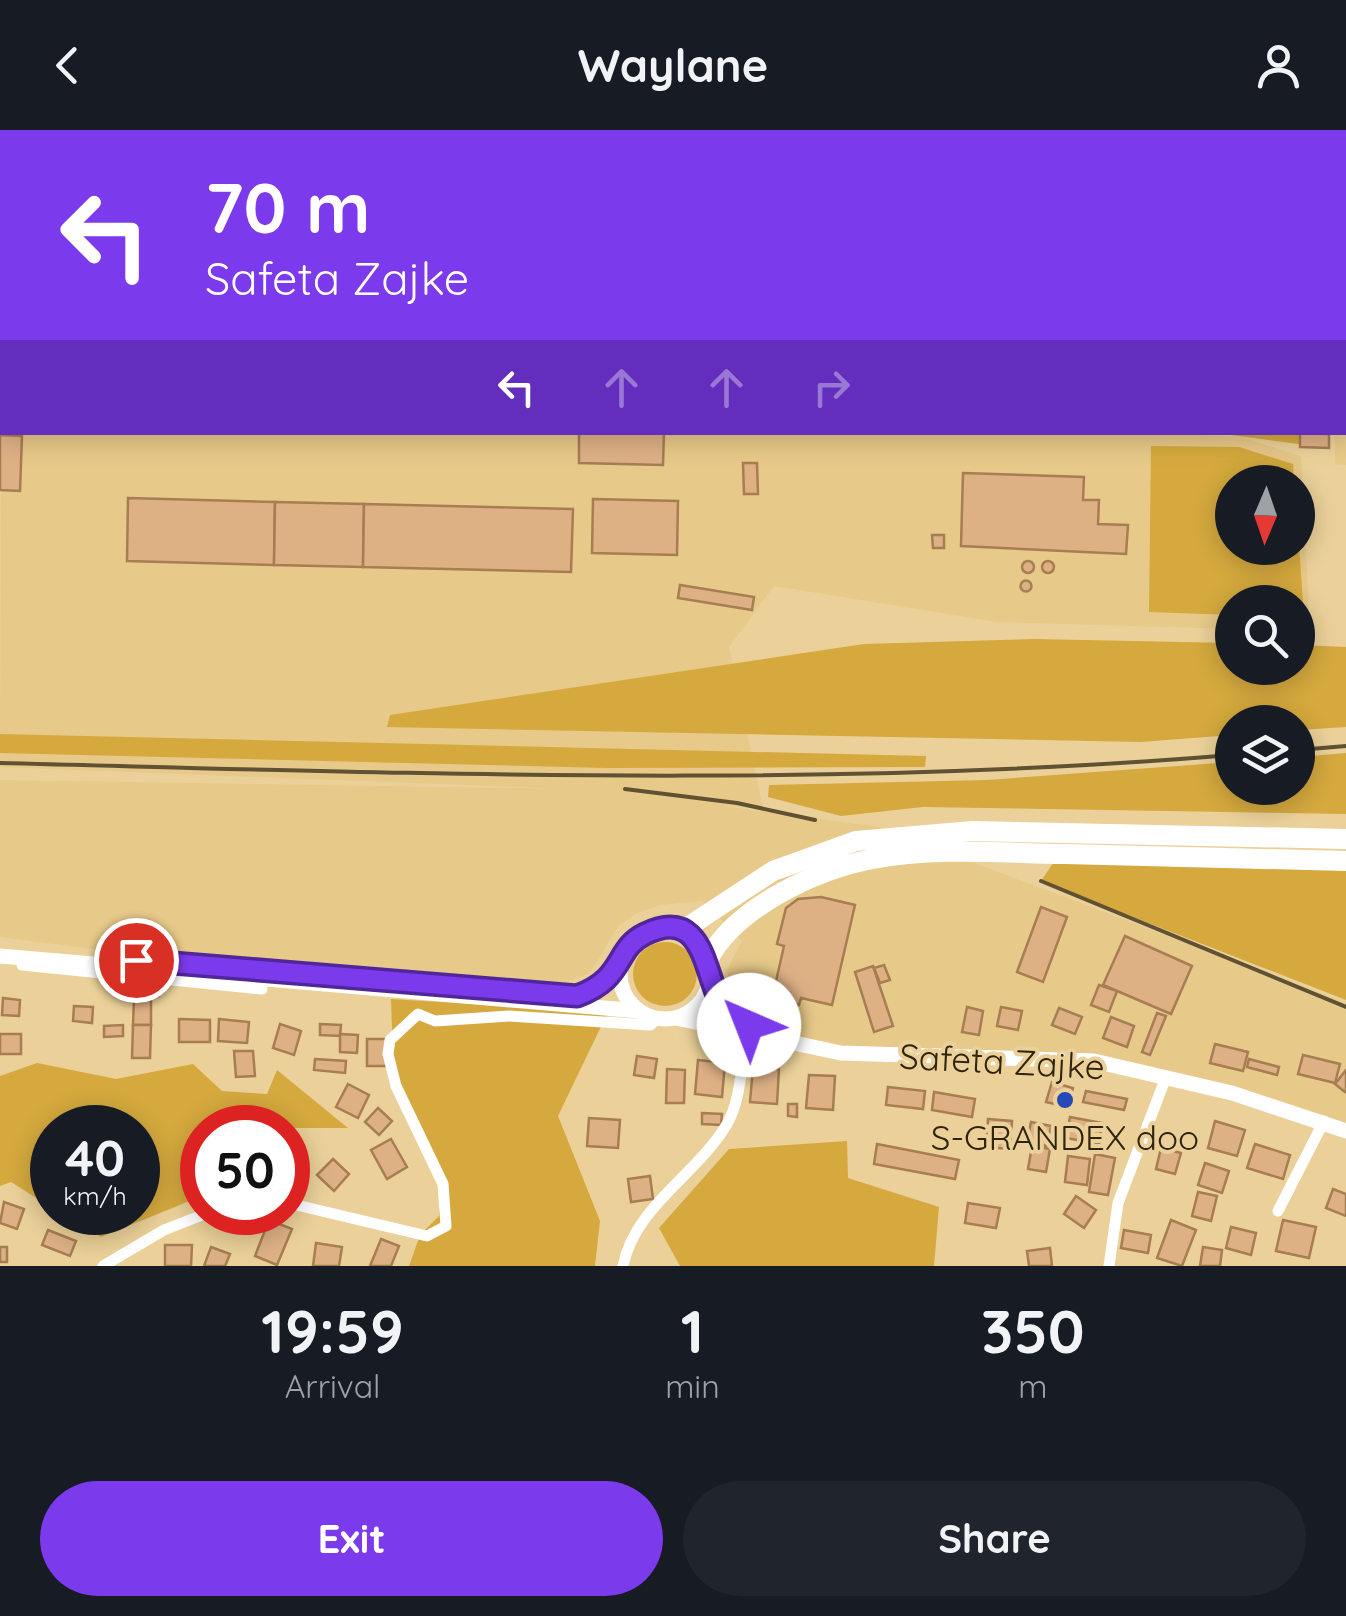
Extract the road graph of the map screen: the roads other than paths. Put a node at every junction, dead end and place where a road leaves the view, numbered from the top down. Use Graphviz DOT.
graph roads {
  1 [pos="1346,839"];
  2 [pos="1346,861"];
  3 [pos="680,932"];
  4 [pos="0,948"];
  5 [pos="0,959"];
  6 [pos="621,962"];
  7 [pos="709,968"];
  8 [pos="262,989"];
  9 [pos="422,994"];
  10 [pos="639,1011"];
  11 [pos="418,1014"];
  12 [pos="658,1018"];
  13 [pos="676,1018"];
  14 [pos="746,1033"];
  15 [pos="770,1038"];
  16 [pos="1166,1077"];
  17 [pos="1324,1121"];
  18 [pos="1346,1131"];
  19 [pos="310,1208"];
  20 [pos="1278,1212"];
  21 [pos="180,1224"];
  22 [pos="102,1266"];
  23 [pos="622,1266"];
  24 [pos="1110,1266"];
  1 -- 3 [label="highway"];
  2 -- 7 [label="highway"];
  3 -- 6 [label="main road"];
  3 -- 7 [label="main road, Safeta Zajke"];
  4 -- 6 [label="main road"];
  5 -- 8 [label="street"];
  5 -- 9 [label="main road, Safeta Zajke"];
  6 -- 10 [label="main road"];
  7 -- 13 [label="main road"];
  7 -- 15 [label="main road, Safeta Zajke"];
  9 -- 10 [label="main road, Safeta Zajke"];
  9 -- 11 [label="street"];
  10 -- 12 [label="main road, Safeta Zajke"];
  11 -- 12 [label="street"];
  11 -- 19 [label="street"];
  12 -- 13 [label="main road, Safeta Zajke"];
  13 -- 14 [label="main road, Safeta Zajke"];
  14 -- 15 [label="main road, Safeta Zajke"];
  14 -- 23 [label="street"];
  15 -- 16 [label="main road, Safeta Zajke"];
  16 -- 17 [label="main road, Safeta Zajke"];
  16 -- 24 [label="street"];
  17 -- 18 [label="main road, Safeta Zajke"];
  17 -- 20 [label="street"];
  21 -- 22 [label="street"];
}
